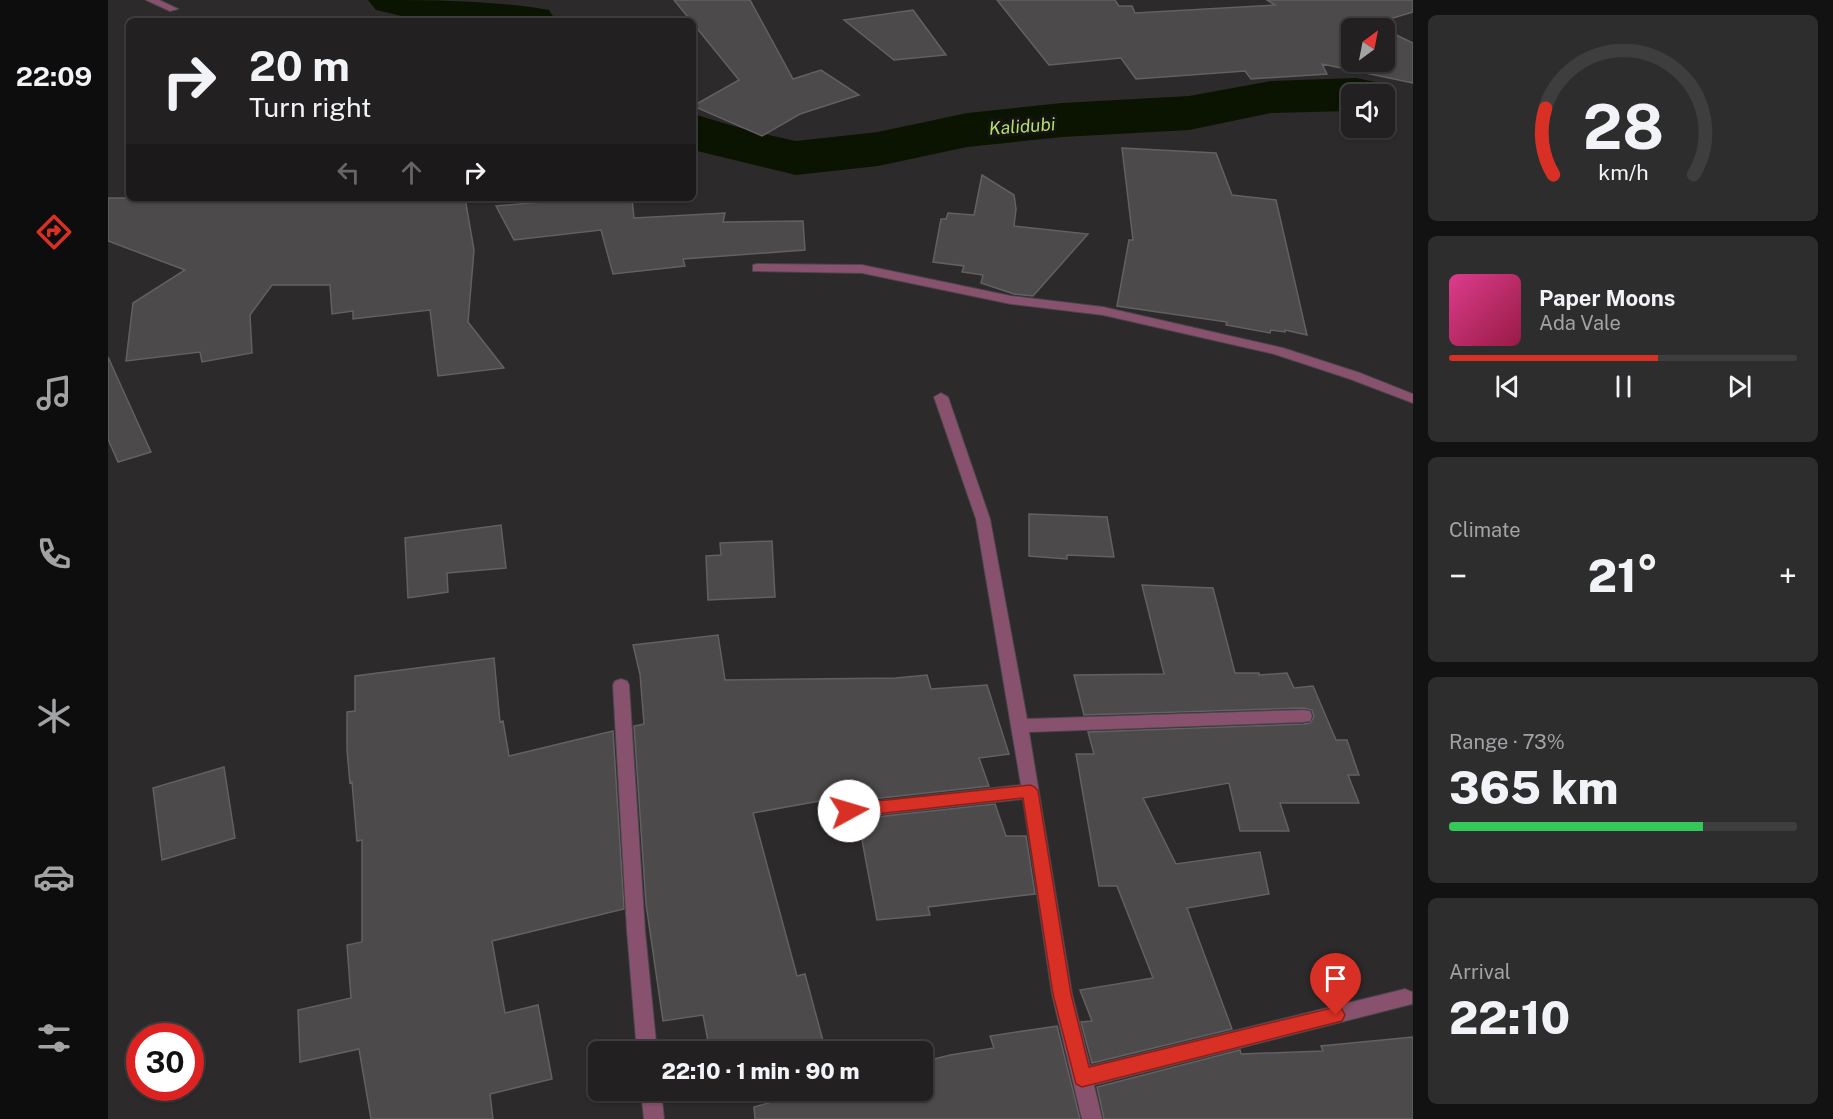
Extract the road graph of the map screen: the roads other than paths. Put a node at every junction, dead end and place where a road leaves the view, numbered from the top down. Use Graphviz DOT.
graph roads {
  1 [pos="151,0"];
  2 [pos="173,9"];
  3 [pos="757,268"];
  4 [pos="941,397"];
  5 [pos="1413,399"];
  6 [pos="621,685"];
  7 [pos="1304,716"];
  8 [pos="1020,726"];
  9 [pos="1030,791"];
  10 [pos="849,811"];
  11 [pos="1405,998"];
  12 [pos="646,1041"];
  13 [pos="1082,1078"];
  14 [pos="652,1101"];
  15 [pos="654,1119"];
  16 [pos="1092,1119"];
  1 -- 2 [label="street"];
  3 -- 5 [label="street"];
  4 -- 8 [label="street"];
  6 -- 12 [label="street"];
  7 -- 8 [label="street"];
  8 -- 9 [label="street"];
  9 -- 10 [label="street"];
  9 -- 13 [label="street"];
  11 -- 13 [label="street"];
  13 -- 16 [label="street"];
  14 -- 15 [label="street"];
}
